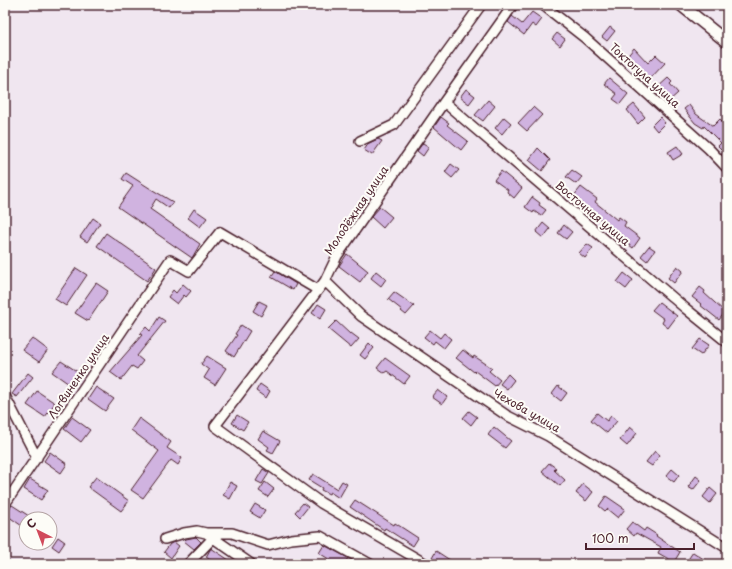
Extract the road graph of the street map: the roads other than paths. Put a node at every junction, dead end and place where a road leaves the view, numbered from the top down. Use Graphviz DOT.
graph roads {
  1 [pos="481,5"];
  2 [pos="513,5"];
  3 [pos="543,5"];
  4 [pos="681,5"];
  5 [pos="727,42"];
  6 [pos="444,102"];
  7 [pos="360,141"];
  8 [pos="727,168"];
  9 [pos="325,281"];
  10 [pos="318,290"];
  11 [pos="727,342"];
  12 [pos="5,396"];
  13 [pos="37,458"];
  14 [pos="5,504"];
  15 [pos="209,536"];
  16 [pos="165,539"];
  17 [pos="727,548"];
  18 [pos="188,564"];
  19 [pos="251,564"];
  20 [pos="370,564"];
  21 [pos="426,564"];
  1 -- 7 [label="street"];
  2 -- 6 [label="street, Молодёжная улица"];
  3 -- 8 [label="street, Токтогула улица"];
  4 -- 5 [label="main road"];
  6 -- 9 [label="street, Молодёжная улица"];
  6 -- 11 [label="street, Восточная улица"];
  9 -- 10 [label="street, Молодёжная улица"];
  9 -- 17 [label="street, Чехова улица"];
  10 -- 13 [label="street, Логвиненко улица"];
  10 -- 21 [label="street, Молодёжная улица"];
  12 -- 13 [label="street"];
  13 -- 14 [label="street, Логвиненко улица"];
  15 -- 16 [label="street"];
  15 -- 18 [label="street"];
  15 -- 19 [label="street"];
  15 -- 20 [label="street"];
}
